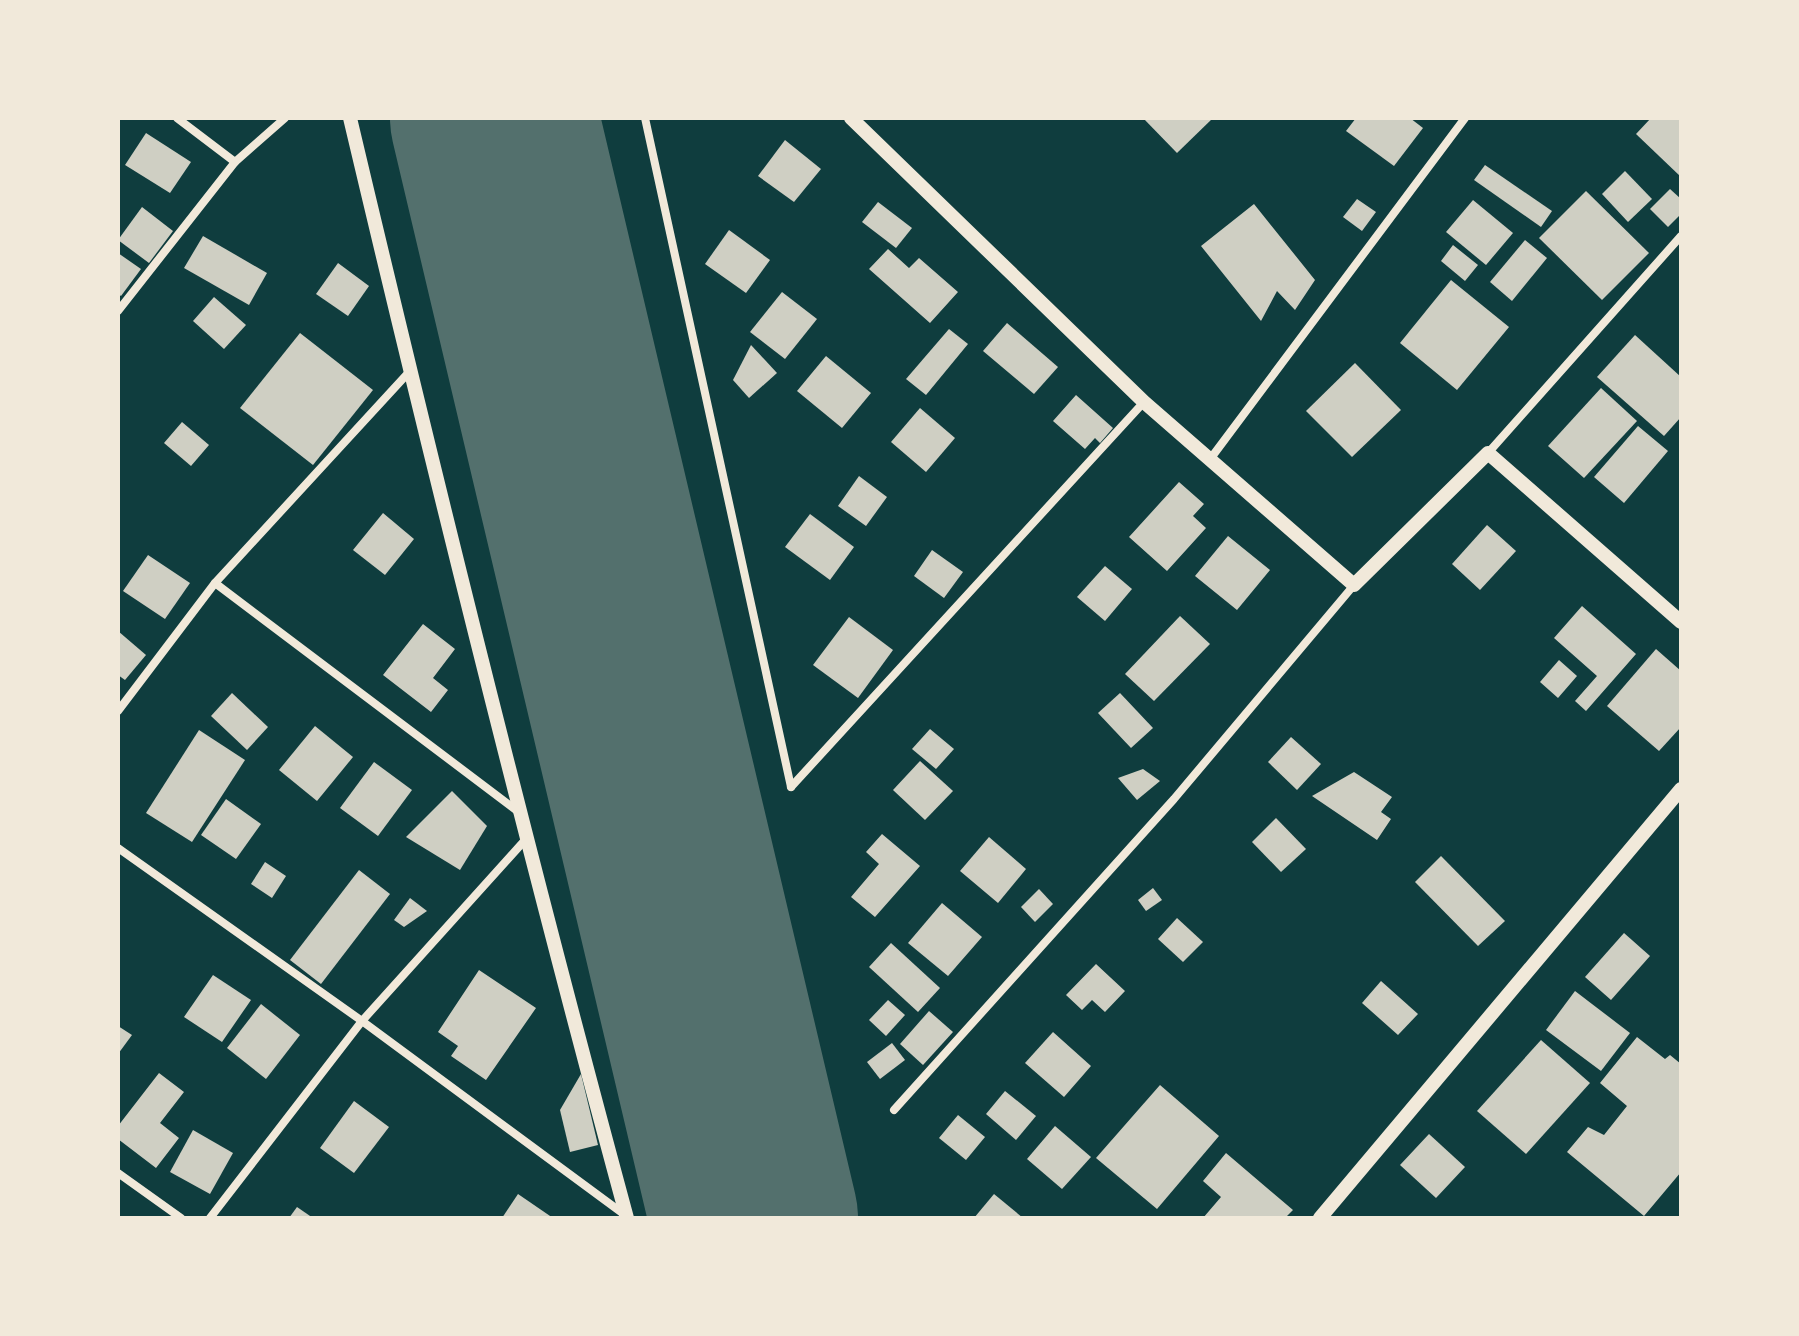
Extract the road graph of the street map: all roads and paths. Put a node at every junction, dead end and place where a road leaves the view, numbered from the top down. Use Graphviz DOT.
graph roads {
  1 [pos="177,118"];
  2 [pos="285,118"];
  3 [pos="350,118"];
  4 [pos="645,118"];
  5 [pos="851,118"];
  6 [pos="1465,118"];
  7 [pos="235,162"];
  8 [pos="1681,236"];
  9 [pos="118,311"];
  10 [pos="410,371"];
  11 [pos="1144,402"];
  12 [pos="1488,453"];
  13 [pos="1211,458"];
  14 [pos="215,583"];
  15 [pos="1354,585"];
  16 [pos="1681,622"];
  17 [pos="118,711"];
  18 [pos="1681,789"];
  19 [pos="520,814"];
  20 [pos="526,839"];
  21 [pos="118,848"];
  22 [pos="362,1021"];
  23 [pos="894,1110"];
  24 [pos="118,1173"];
  25 [pos="626,1217"];
  26 [pos="181,1218"];
  27 [pos="210,1218"];
  28 [pos="1320,1218"];
  1 -- 7 [label="street"];
  2 -- 7 [label="street"];
  3 -- 10 [label="street"];
  4 -- 11 [label="street"];
  5 -- 11 [label="street"];
  6 -- 13 [label="street"];
  7 -- 9 [label="street"];
  8 -- 12 [label="street"];
  10 -- 14 [label="street"];
  10 -- 19 [label="street"];
  11 -- 13 [label="street"];
  12 -- 15 [label="street"];
  12 -- 16 [label="street"];
  13 -- 15 [label="street"];
  14 -- 17 [label="street"];
  14 -- 19 [label="street"];
  15 -- 23 [label="street"];
  18 -- 28 [label="street"];
  19 -- 20 [label="street"];
  20 -- 22 [label="street"];
  20 -- 25 [label="street"];
  21 -- 22 [label="street"];
  22 -- 25 [label="street"];
  22 -- 27 [label="street"];
  24 -- 26 [label="street"];
}
